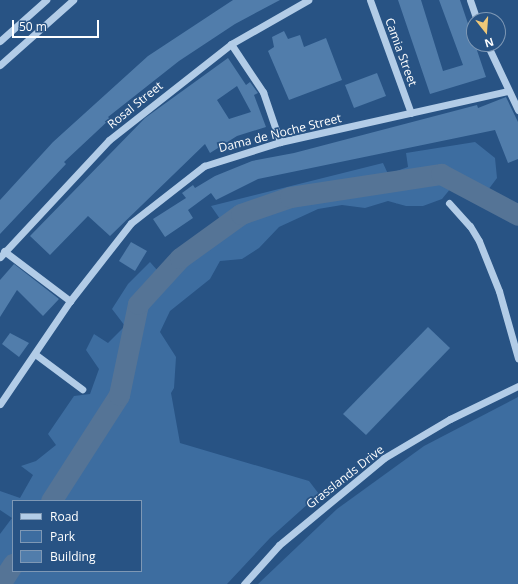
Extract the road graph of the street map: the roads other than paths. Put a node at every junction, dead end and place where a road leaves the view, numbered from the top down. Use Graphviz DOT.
graph roads {
  1 [pos="46,0"];
  2 [pos="73,0"];
  3 [pos="308,0"];
  4 [pos="370,0"];
  5 [pos="470,0"];
  6 [pos="474,12"];
  7 [pos="0,41"];
  8 [pos="231,44"];
  9 [pos="491,52"];
  10 [pos="0,66"];
  11 [pos="508,91"];
  12 [pos="516,102"];
  13 [pos="518,110"];
  14 [pos="411,113"];
  15 [pos="280,142"];
  16 [pos="449,203"];
  17 [pos="2,254"];
  18 [pos="70,301"];
  19 [pos="35,354"];
  20 [pos="518,358"];
  21 [pos="518,386"];
  22 [pos="82,389"];
  23 [pos="0,404"];
  24 [pos="244,584"];
  1 -- 7 [label="street"];
  2 -- 10 [label="street"];
  3 -- 8 [label="street, Rosal Street"];
  4 -- 14 [label="street, Camia Street"];
  5 -- 6 [label="street"];
  8 -- 15 [label="street"];
  8 -- 17 [label="street, Rosal Street"];
  9 -- 11 [label="street"];
  11 -- 12 [label="street"];
  11 -- 14 [label="street, Dama de Noche Street"];
  12 -- 13 [label="street"];
  14 -- 15 [label="street, Dama de Noche Street"];
  15 -- 18 [label="street, Dama de Noche Street"];
  16 -- 20 [label="street"];
  17 -- 18 [label="street"];
  18 -- 19 [label="street, Dama de Noche Street"];
  19 -- 22 [label="street"];
  19 -- 23 [label="street, Dama de Noche Street"];
  21 -- 24 [label="street, Grasslands Drive"];
}
